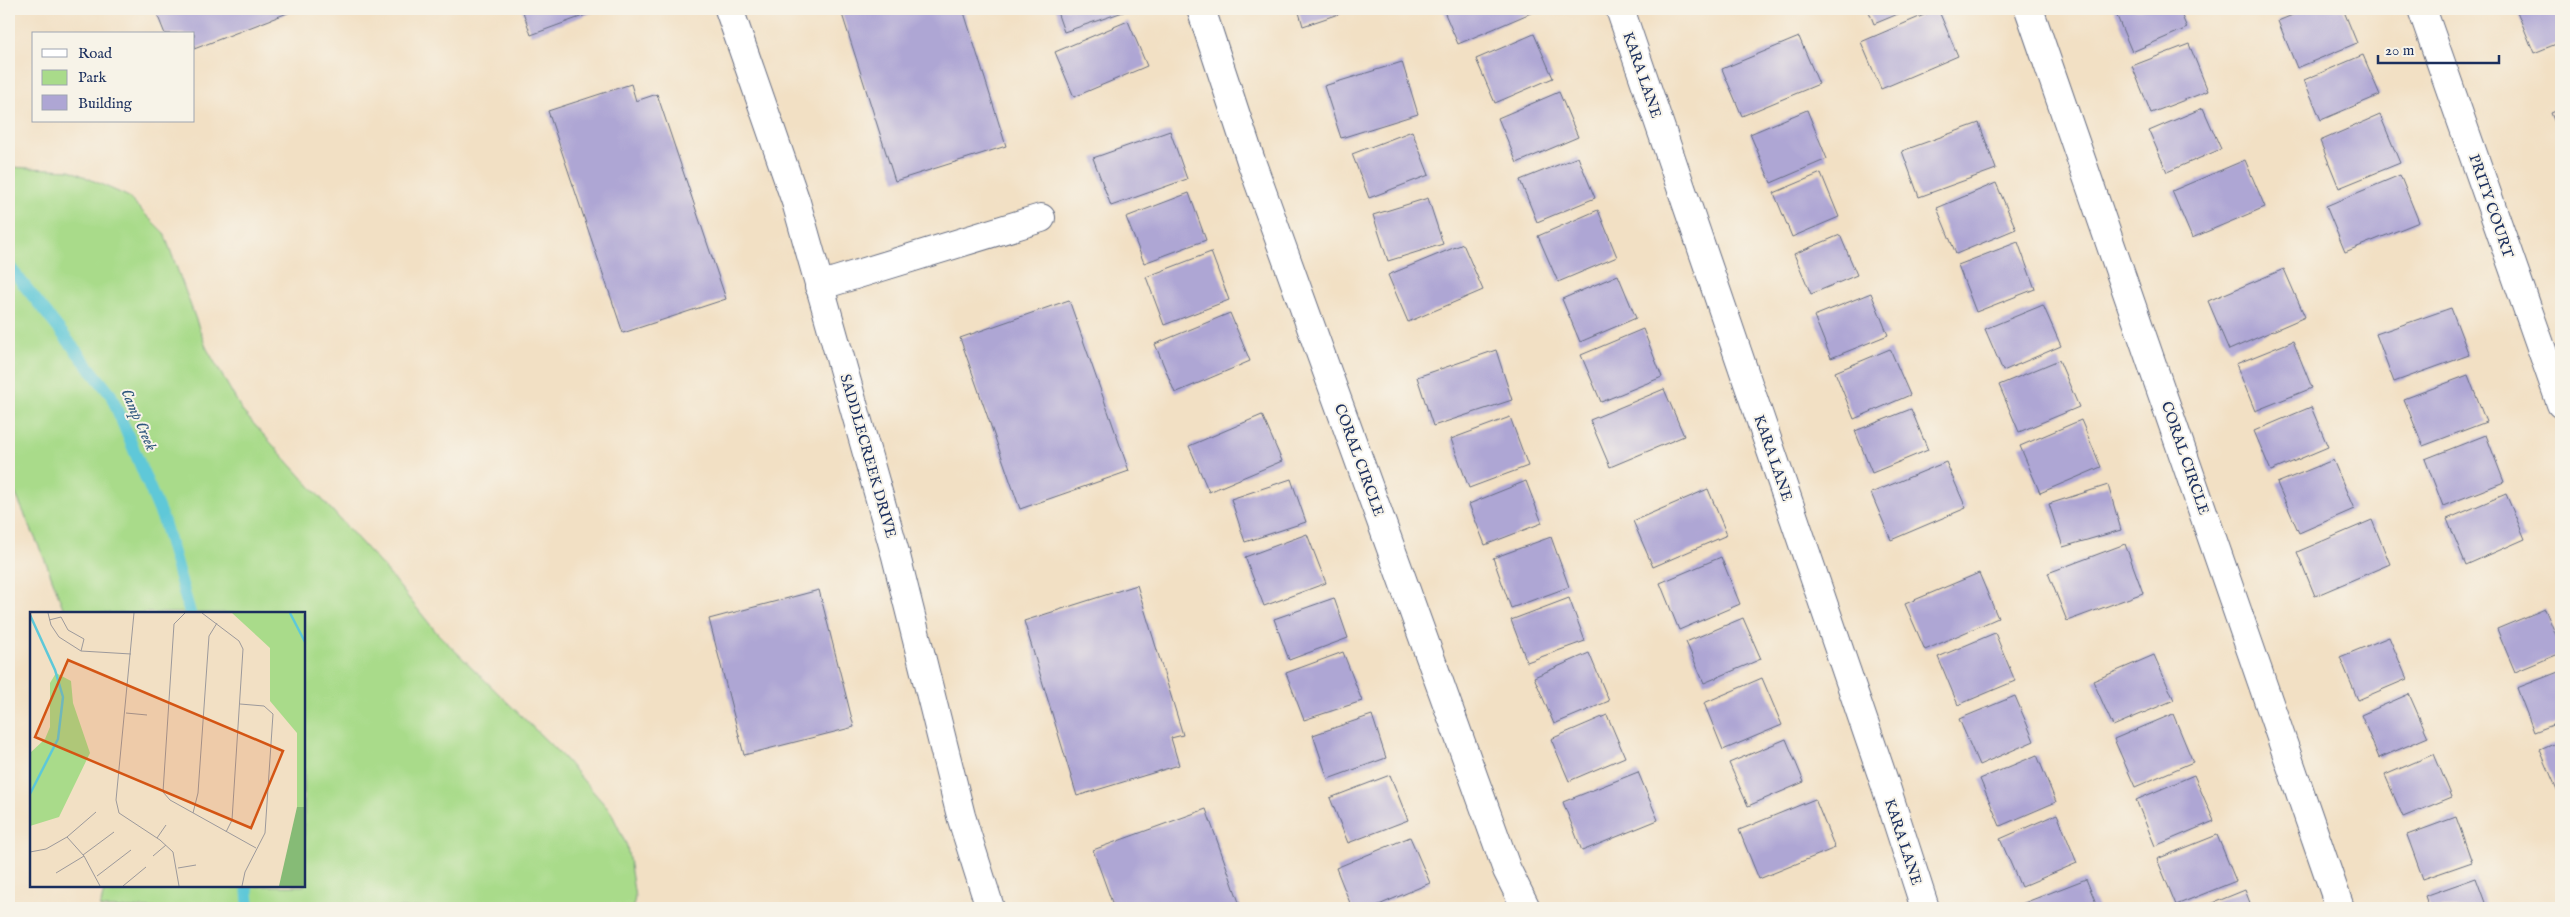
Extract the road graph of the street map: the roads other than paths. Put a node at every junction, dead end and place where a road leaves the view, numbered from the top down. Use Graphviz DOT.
graph roads {
  1 [pos="730,9"];
  2 [pos="1201,9"];
  3 [pos="1620,9"];
  4 [pos="2029,9"];
  5 [pos="2422,9"];
  6 [pos="1041,218"];
  7 [pos="819,286"];
  8 [pos="2561,404"];
  9 [pos="990,908"];
  10 [pos="1526,908"];
  11 [pos="1925,908"];
  12 [pos="2340,908"];
  1 -- 7 [label="street, SADDLECREEK DRIVE"];
  2 -- 10 [label="street, CORAL CIRCLE"];
  3 -- 11 [label="street, KARA LANE"];
  4 -- 12 [label="street, CORAL CIRCLE"];
  5 -- 8 [label="street, PRITY COURT"];
  6 -- 7 [label="street"];
  7 -- 9 [label="street, SADDLECREEK DRIVE"];
}
